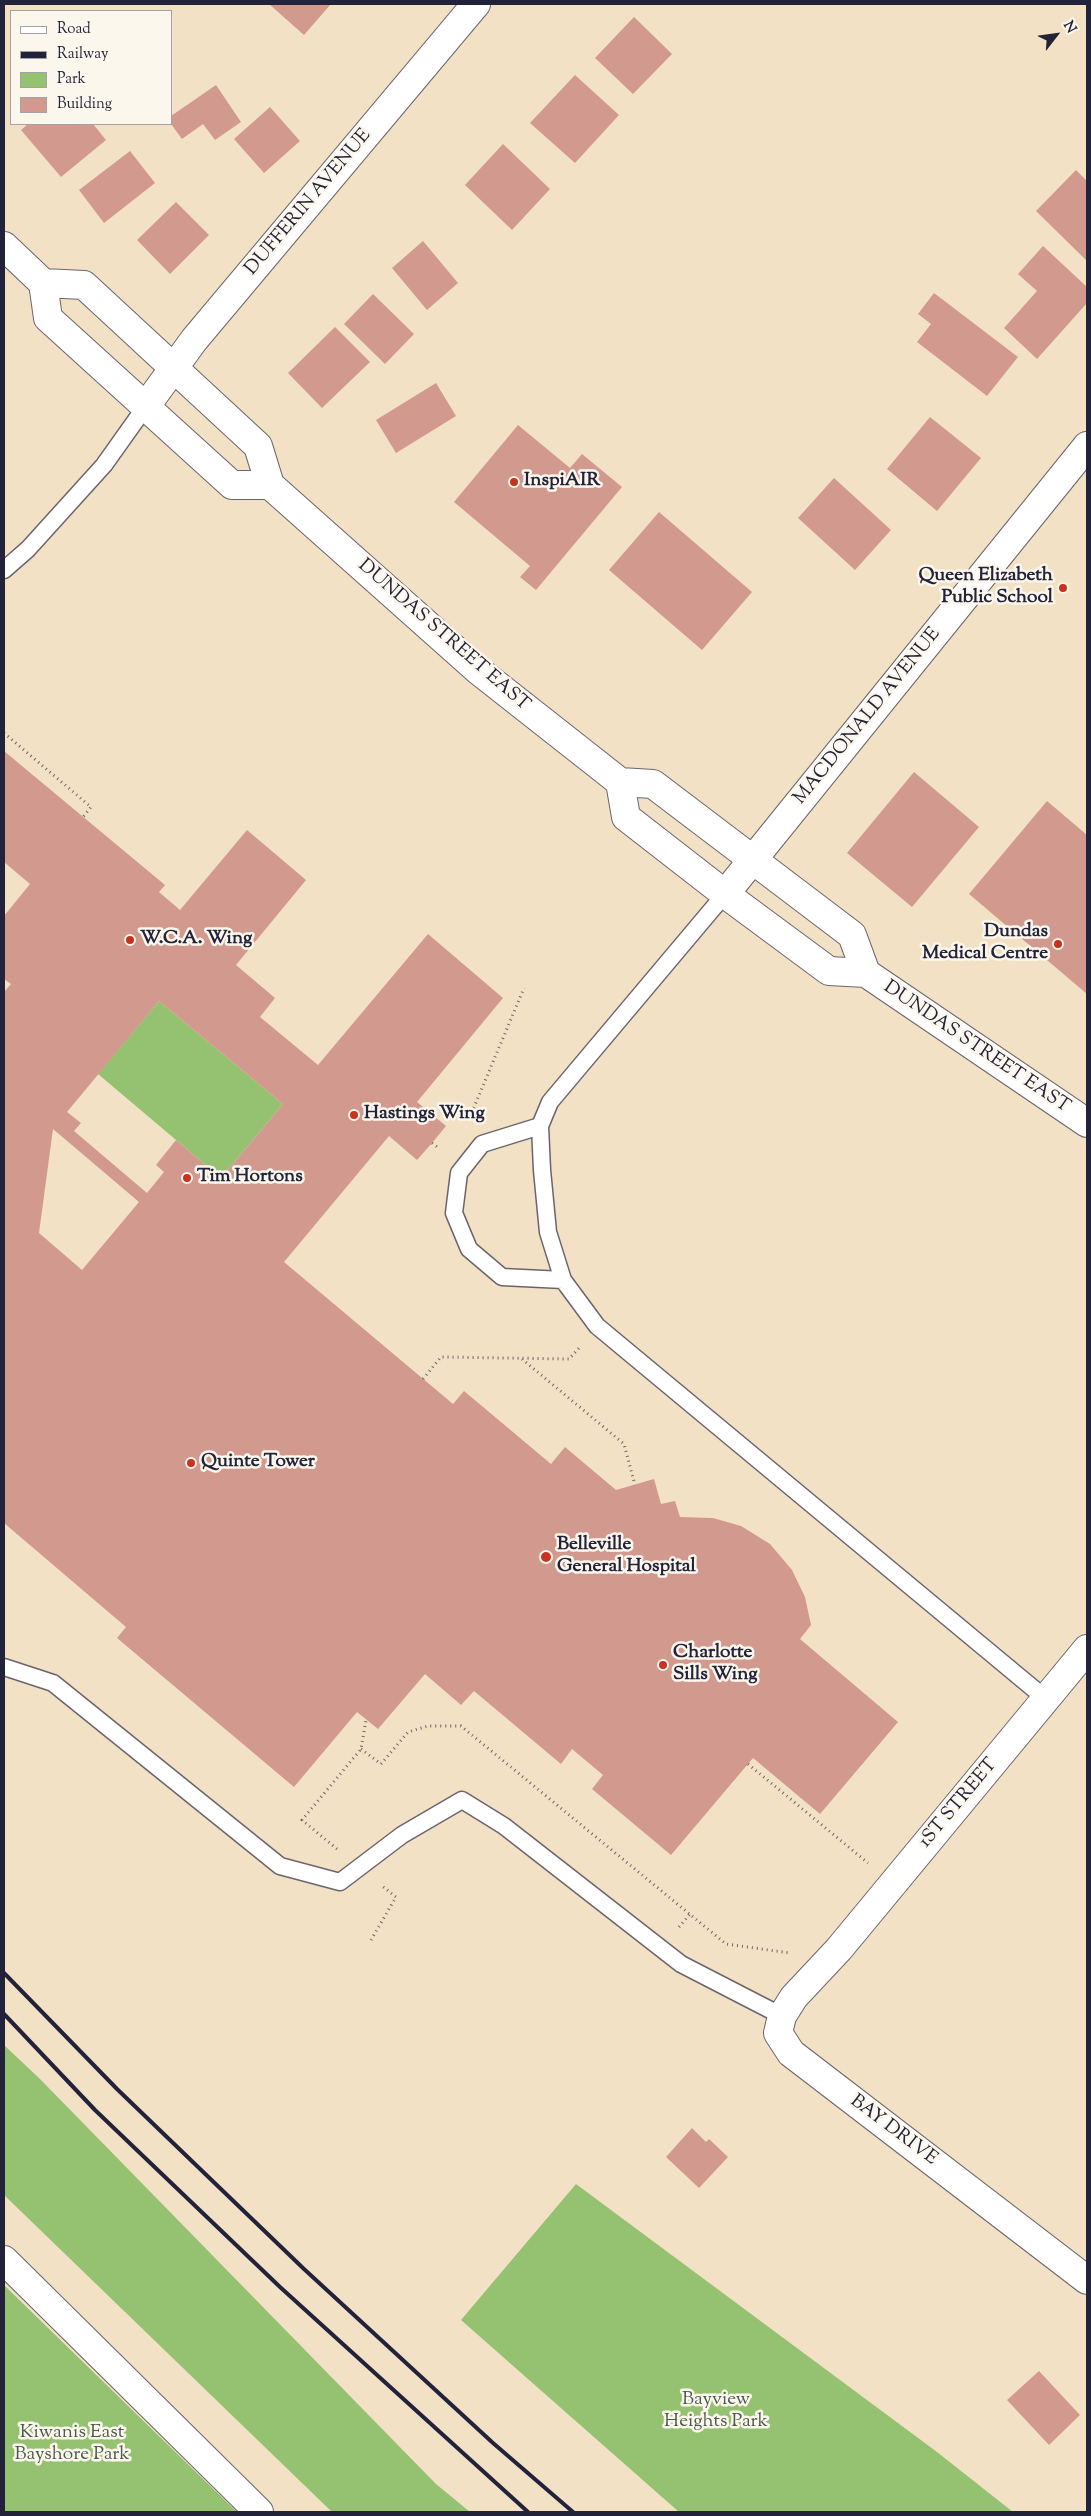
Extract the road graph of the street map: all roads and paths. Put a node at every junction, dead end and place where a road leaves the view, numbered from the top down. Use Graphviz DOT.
graph roads {
  1 [pos="476,4"];
  2 [pos="4,246"];
  3 [pos="43,284"];
  4 [pos="173,367"];
  5 [pos="146,406"];
  6 [pos="1087,446"];
  7 [pos="270,485"];
  8 [pos="4,570"];
  9 [pos="4,734"];
  10 [pos="620,782"];
  11 [pos="83,817"];
  12 [pos="753,860"];
  13 [pos="725,894"];
  14 [pos="866,973"];
  15 [pos="524,988"];
  16 [pos="1087,1123"];
  17 [pos="460,1126"];
  18 [pos="540,1126"];
  19 [pos="432,1143"];
  20 [pos="445,1144"];
  21 [pos="563,1280"];
  22 [pos="597,1326"];
  23 [pos="522,1358"];
  24 [pos="423,1379"];
  25 [pos="635,1484"];
  26 [pos="1087,1649"];
  27 [pos="4,1667"];
  28 [pos="1046,1699"];
  29 [pos="366,1720"];
  30 [pos="361,1749"];
  31 [pos="748,1764"];
  32 [pos="360,1867"];
  33 [pos="893,1884"];
  34 [pos="371,1940"];
  35 [pos="830,1958"];
  36 [pos="782,2016"];
  37 [pos="4,2260"];
  38 [pos="1087,2280"];
  39 [pos="259,2512"];
  1 -- 4 [label="street, DUFFERIN AVENUE"];
  2 -- 3 [label="street"];
  3 -- 4 [label="street"];
  3 -- 5 [label="street"];
  4 -- 5 [label="street, DUFFERIN AVENUE"];
  4 -- 7 [label="street"];
  5 -- 7 [label="street"];
  5 -- 8 [label="lane"];
  6 -- 12 [label="street, MACDONALD AVENUE"];
  7 -- 10 [label="street, DUNDAS STREET EAST"];
  9 -- 11 [label="path"];
  10 -- 12 [label="street, DUNDAS STREET EAST"];
  10 -- 13 [label="street, DUNDAS STREET EAST"];
  12 -- 13 [label="street, MACDONALD AVENUE"];
  12 -- 14 [label="street, DUNDAS STREET EAST"];
  13 -- 14 [label="street, DUNDAS STREET EAST"];
  13 -- 18 [label="lane"];
  14 -- 16 [label="street, DUNDAS STREET EAST"];
  15 -- 17 [label="path"];
  18 -- 21 [label="lane"];
  18 -- 21 [label="lane"];
  19 -- 20 [label="path"];
  21 -- 22 [label="lane"];
  22 -- 23 [label="path"];
  22 -- 28 [label="lane"];
  23 -- 24 [label="path"];
  23 -- 25 [label="path"];
  26 -- 28 [label="street, 1ST STREET"];
  27 -- 32 [label="lane"];
  28 -- 33 [label="street, 1ST STREET"];
  29 -- 30 [label="path"];
  30 -- 32 [label="path"];
  30 -- 35 [label="path"];
  31 -- 33 [label="path"];
  32 -- 34 [label="path"];
  32 -- 36 [label="lane"];
  33 -- 35 [label="street, 1ST STREET"];
  35 -- 36 [label="street"];
  36 -- 38 [label="street, BAY DRIVE"];
  37 -- 39 [label="street"];
}
